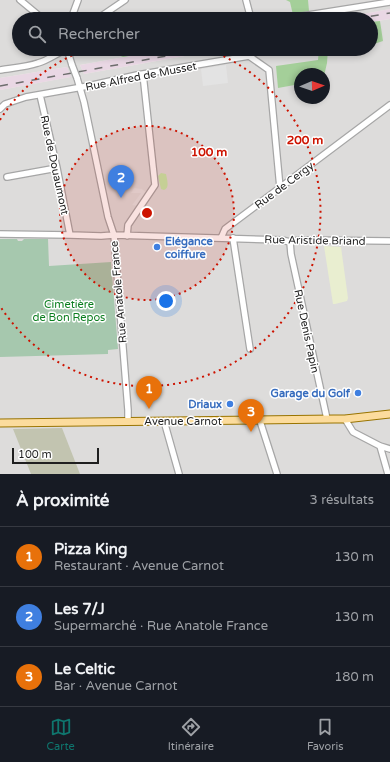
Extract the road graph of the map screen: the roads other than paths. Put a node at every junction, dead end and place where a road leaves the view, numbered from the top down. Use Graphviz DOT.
graph roads {
  1 [pos="20,0"];
  2 [pos="78,0"];
  3 [pos="125,0"];
  4 [pos="246,0"];
  5 [pos="390,2"];
  6 [pos="35,12"];
  7 [pos="74,12"];
  8 [pos="107,12"];
  9 [pos="249,12"];
  10 [pos="327,12"];
  11 [pos="54,56"];
  12 [pos="69,56"];
  13 [pos="0,70"];
  14 [pos="143,74"];
  15 [pos="80,88"];
  16 [pos="40,95"];
  17 [pos="390,105"];
  18 [pos="0,109"];
  19 [pos="57,168"];
  20 [pos="7,177"];
  21 [pos="280,188"];
  22 [pos="0,234"];
  23 [pos="70,235"];
  24 [pos="114,235"];
  25 [pos="127,236"];
  26 [pos="221,238"];
  27 [pos="233,238"];
  28 [pos="390,241"];
  29 [pos="290,242"];
  30 [pos="250,349"];
  31 [pos="390,414"];
  32 [pos="327,419"];
  33 [pos="345,419"];
  34 [pos="128,421"];
  35 [pos="164,421"];
  36 [pos="260,421"];
  37 [pos="0,423"];
  38 [pos="380,446"];
  39 [pos="390,449"];
  40 [pos="179,474"];
  41 [pos="277,474"];
  42 [pos="388,474"];
  1 -- 6 [label="street"];
  2 -- 7 [label="street"];
  3 -- 8 [label="street"];
  4 -- 9 [label="street"];
  5 -- 10 [label="street"];
  11 -- 13 [label="street"];
  12 -- 15 [label="street, Rue Anatole France, bridge"];
  14 -- 15 [label="street, Rue Alfred de Musset"];
  14 -- 21 [label="street, Rue Alfred de Musset"];
  14 -- 25 [label="street"];
  15 -- 16 [label="street, Rue Alfred de Musset"];
  15 -- 24 [label="street, Rue Anatole France"];
  16 -- 18 [label="street, Rue Alfred de Musset"];
  16 -- 19 [label="street, Rue de Douaumont"];
  17 -- 21 [label="street, Rue de Cergy"];
  19 -- 20 [label="street"];
  19 -- 23 [label="street, Rue de Douaumont"];
  21 -- 26 [label="street, Rue de Cergy"];
  22 -- 23 [label="street, Rue Aristide Briand"];
  23 -- 24 [label="street, Rue Aristide Briand"];
  24 -- 25 [label="street, Rue Aristide Briand"];
  24 -- 34 [label="street, Rue Anatole France"];
  25 -- 26 [label="street, Rue Aristide Briand"];
  26 -- 27 [label="street, Rue Aristide Briand"];
  27 -- 29 [label="street, Rue Aristide Briand"];
  27 -- 30 [label="street"];
  28 -- 29 [label="street, Rue Aristide Briand"];
  29 -- 32 [label="street, Rue Denis Papin"];
  31 -- 33 [label="main road, Avenue Carnot"];
  32 -- 33 [label="main road, Avenue Carnot"];
  32 -- 36 [label="main road, Avenue Carnot"];
  33 -- 38 [label="street"];
  34 -- 35 [label="main road, Avenue Carnot"];
  34 -- 37 [label="main road, Avenue Carnot"];
  35 -- 36 [label="main road, Avenue Carnot"];
  35 -- 40 [label="street"];
  36 -- 41 [label="street"];
  38 -- 39 [label="street"];
  38 -- 42 [label="street"];
}
